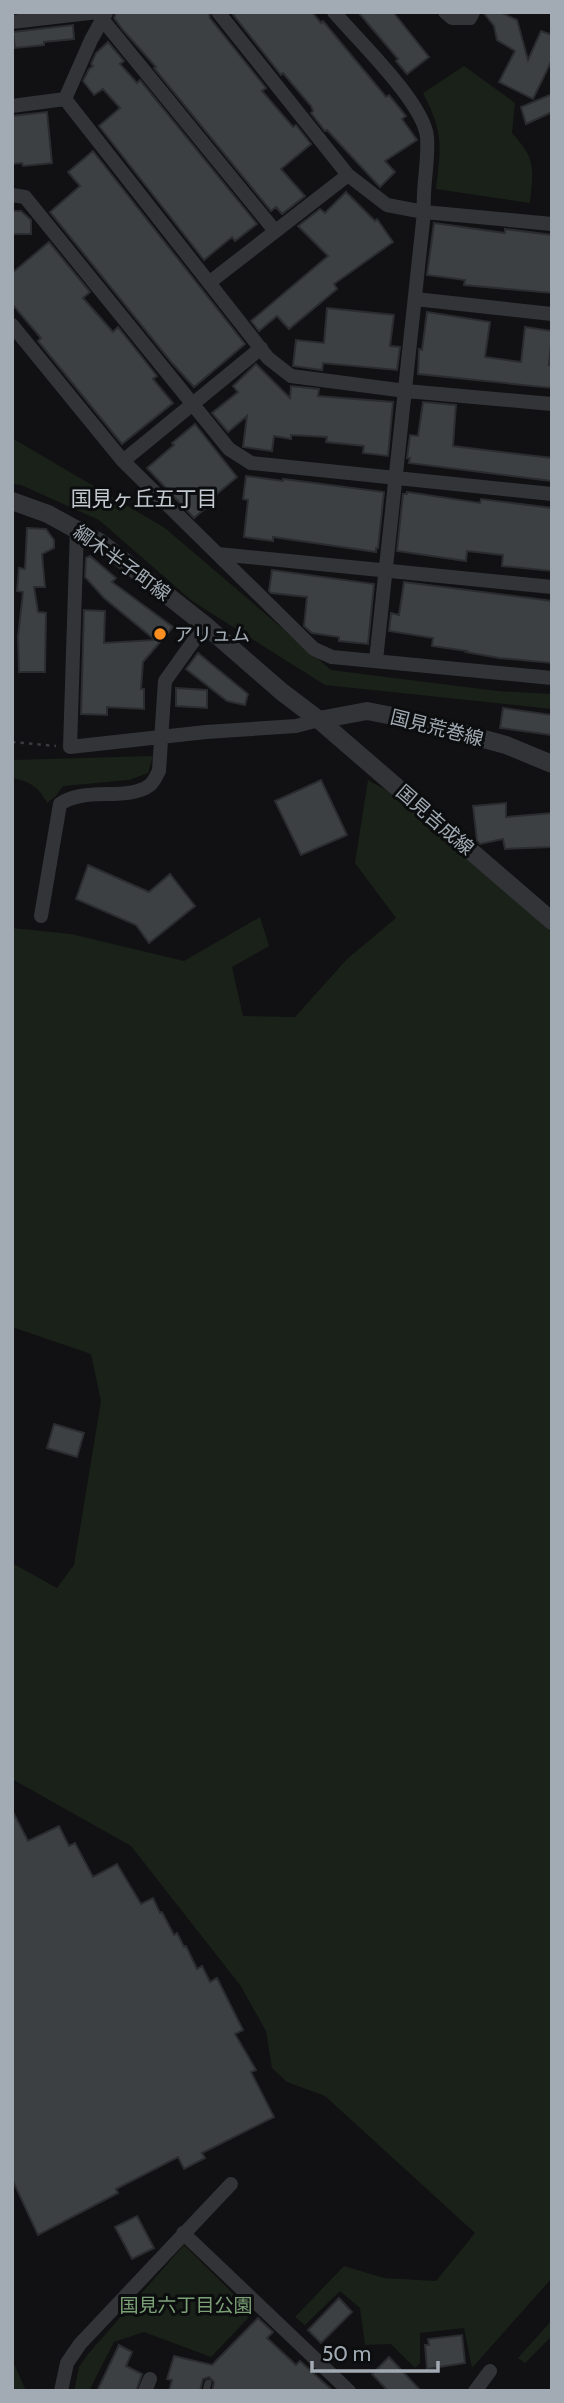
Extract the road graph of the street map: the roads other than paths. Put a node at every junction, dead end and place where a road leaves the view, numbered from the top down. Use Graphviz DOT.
graph roads {
  1 [pos="218,12"];
  2 [pos="334,12"];
  3 [pos="445,12"];
  4 [pos="473,12"];
  5 [pos="102,14"];
  6 [pos="12,22"];
  7 [pos="65,99"];
  8 [pos="12,106"];
  9 [pos="348,175"];
  10 [pos="12,195"];
  11 [pos="424,212"];
  12 [pos="552,224"];
  13 [pos="275,231"];
  14 [pos="210,282"];
  15 [pos="415,299"];
  16 [pos="552,314"];
  17 [pos="12,325"];
  18 [pos="261,348"];
  19 [pos="406,391"];
  20 [pos="192,404"];
  21 [pos="552,404"];
  22 [pos="122,461"];
  23 [pos="397,477"];
  24 [pos="552,494"];
  25 [pos="12,501"];
  26 [pos="77,529"];
  27 [pos="218,554"];
  28 [pos="387,570"];
  29 [pos="552,587"];
  30 [pos="205,625"];
  31 [pos="376,660"];
  32 [pos="552,678"];
  33 [pos="319,720"];
  34 [pos="161,737"];
  35 [pos="552,764"];
  36 [pos="41,916"];
  37 [pos="552,921"];
  38 [pos="231,2184"];
  39 [pos="183,2233"];
  40 [pos="490,2371"];
  41 [pos="61,2391"];
  42 [pos="349,2391"];
  43 [pos="475,2391"];
  1 -- 9 [label="street"];
  2 -- 11 [label="street"];
  3 -- 4 [label="street"];
  5 -- 6 [label="street"];
  5 -- 7 [label="street"];
  5 -- 13 [label="street"];
  7 -- 8 [label="street"];
  7 -- 14 [label="street"];
  9 -- 11 [label="street"];
  9 -- 13 [label="street"];
  10 -- 20 [label="street"];
  11 -- 12 [label="street"];
  11 -- 15 [label="street"];
  13 -- 14 [label="street"];
  14 -- 18 [label="street"];
  15 -- 16 [label="street"];
  15 -- 19 [label="street"];
  17 -- 22 [label="street"];
  18 -- 19 [label="street"];
  18 -- 20 [label="street"];
  19 -- 21 [label="street"];
  19 -- 23 [label="street"];
  20 -- 22 [label="street"];
  20 -- 23 [label="street"];
  22 -- 27 [label="street"];
  23 -- 24 [label="street"];
  23 -- 28 [label="street"];
  25 -- 26 [label="street, 綱木半子町線"];
  26 -- 30 [label="street, 綱木半子町線"];
  26 -- 34 [label="street"];
  27 -- 28 [label="street"];
  27 -- 31 [label="street"];
  28 -- 29 [label="street"];
  28 -- 31 [label="street"];
  30 -- 33 [label="street, 綱木半子町線"];
  30 -- 34 [label="street"];
  31 -- 32 [label="street"];
  33 -- 34 [label="street"];
  33 -- 35 [label="street, 国見荒巻線"];
  33 -- 37 [label="street, 国見吉成線"];
  34 -- 36 [label="street"];
  38 -- 39 [label="street"];
  39 -- 41 [label="street"];
  39 -- 42 [label="street"];
  40 -- 43 [label="street"];
}
